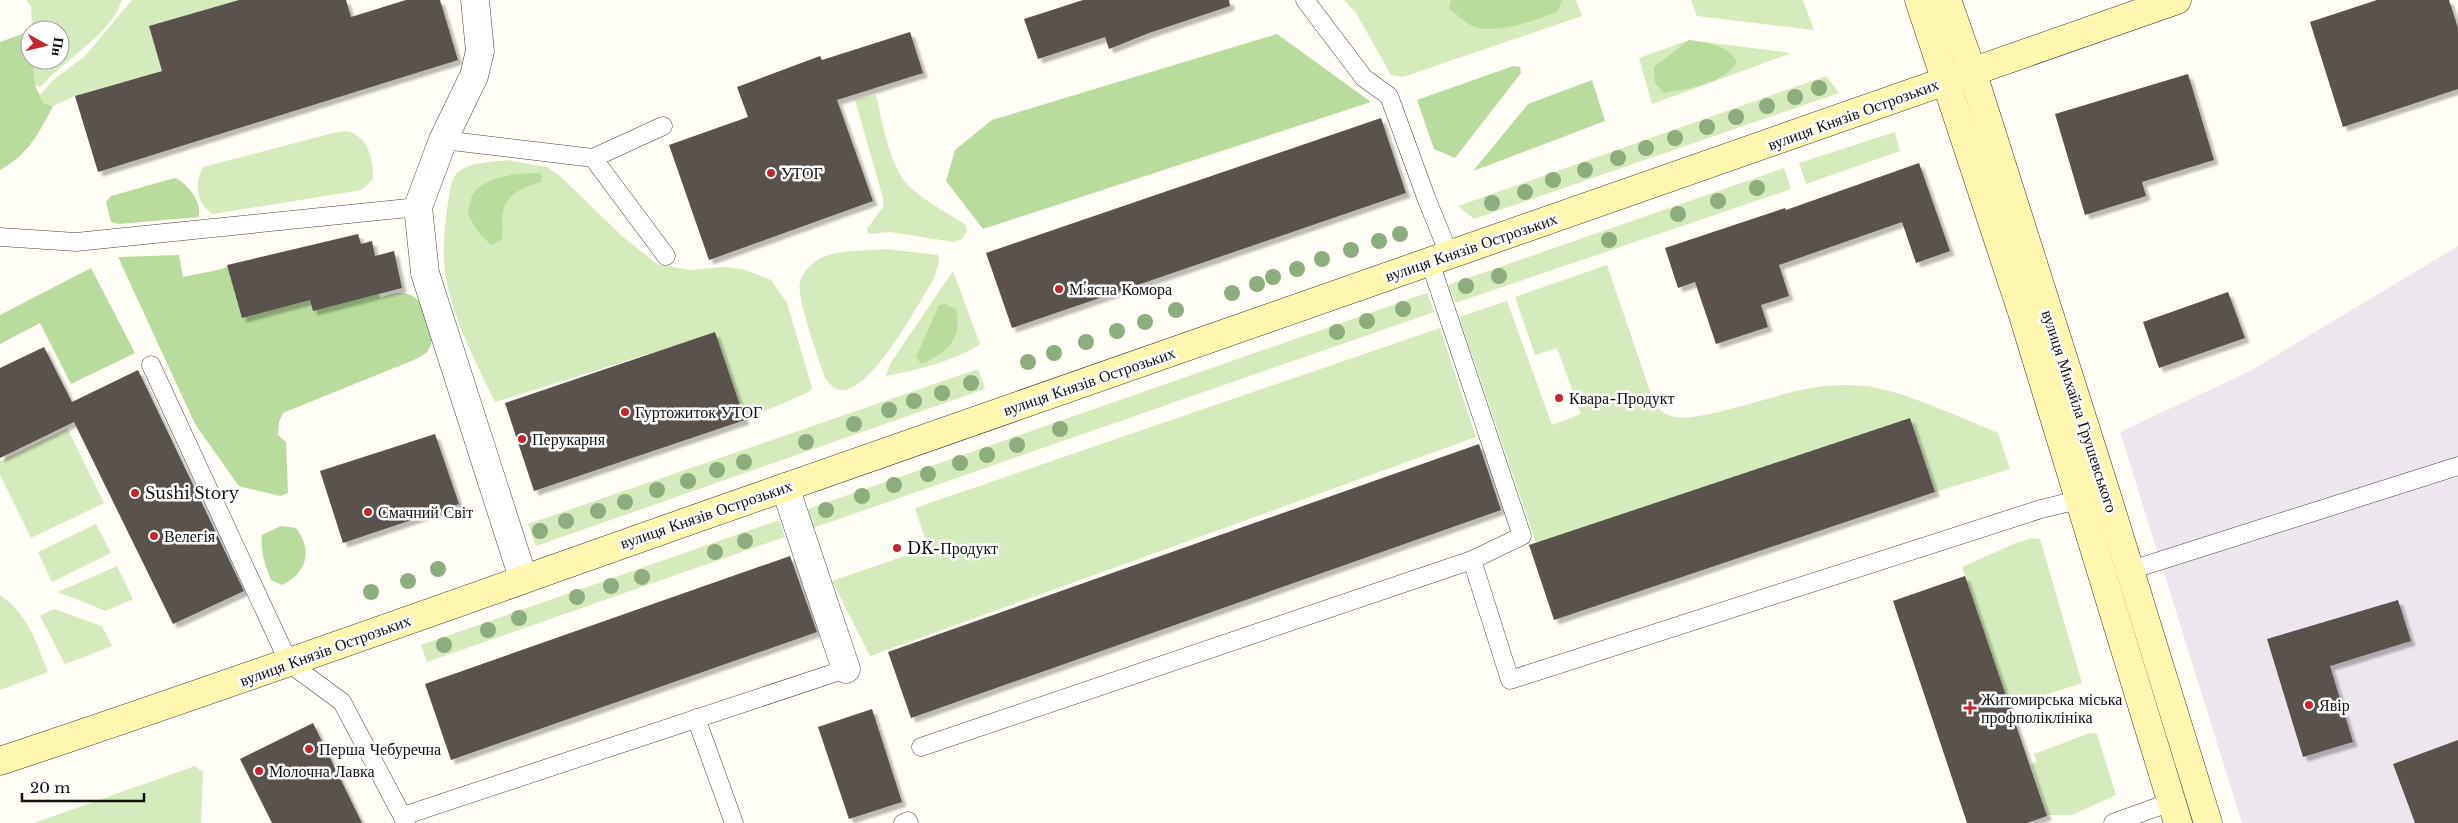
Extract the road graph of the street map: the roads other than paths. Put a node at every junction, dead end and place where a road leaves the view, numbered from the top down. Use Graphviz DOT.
graph roads {
  1 [pos="475,0"];
  2 [pos="1305,0"];
  3 [pos="1919,0"];
  4 [pos="1947,0"];
  5 [pos="2177,0"];
  6 [pos="1972,71"];
  7 [pos="1946,80"];
  8 [pos="663,126"];
  9 [pos="444,140"];
  10 [pos="594,158"];
  11 [pos="418,207"];
  12 [pos="0,237"];
  13 [pos="666,256"];
  14 [pos="1439,258"];
  15 [pos="152,365"];
  16 [pos="2458,466"];
  17 [pos="785,487"];
  18 [pos="2078,500"];
  19 [pos="1472,560"];
  20 [pos="2130,570"];
  21 [pos="523,578"];
  22 [pos="289,663"];
  23 [pos="846,669"];
  24 [pos="696,718"];
  25 [pos="921,747"];
  26 [pos="0,761"];
  27 [pos="2174,812"];
  28 [pos="405,819"];
  29 [pos="734,823"];
  30 [pos="903,823"];
  31 [pos="909,823"];
  32 [pos="2113,823"];
  33 [pos="2208,823"];
  1 -- 9 [label="street"];
  2 -- 14 [label="lane"];
  3 -- 7 [label="street, вулиця Михайла Грушевського"];
  4 -- 6 [label="street, вулиця Михайла Грушевського"];
  5 -- 6 [label="street, вулиця Князів Острозьких"];
  6 -- 7 [label="street, вулиця Князів Острозьких"];
  6 -- 20 [label="street, вулиця Михайла Грушевського"];
  7 -- 14 [label="street, вулиця Князів Острозьких"];
  7 -- 18 [label="street, вулиця Михайла Грушевського"];
  8 -- 10 [label="lane"];
  9 -- 10 [label="lane"];
  9 -- 11 [label="street"];
  10 -- 13 [label="lane"];
  11 -- 12 [label="lane"];
  11 -- 21 [label="street"];
  14 -- 17 [label="street, вулиця Князів Острозьких"];
  14 -- 19 [label="lane"];
  15 -- 22 [label="lane"];
  16 -- 20 [label="lane"];
  17 -- 21 [label="street, вулиця Князів Острозьких"];
  17 -- 23 [label="street"];
  18 -- 19 [label="lane"];
  18 -- 27 [label="street, вулиця Михайла Грушевського"];
  19 -- 25 [label="lane"];
  20 -- 33 [label="street, вулиця Михайла Грушевського"];
  21 -- 22 [label="street, вулиця Князів Острозьких"];
  22 -- 26 [label="street, вулиця Князів Острозьких"];
  22 -- 28 [label="lane"];
  23 -- 24 [label="lane"];
  24 -- 28 [label="lane"];
  24 -- 29 [label="lane"];
  27 -- 32 [label="lane"];
  30 -- 31 [label="lane"];
}
